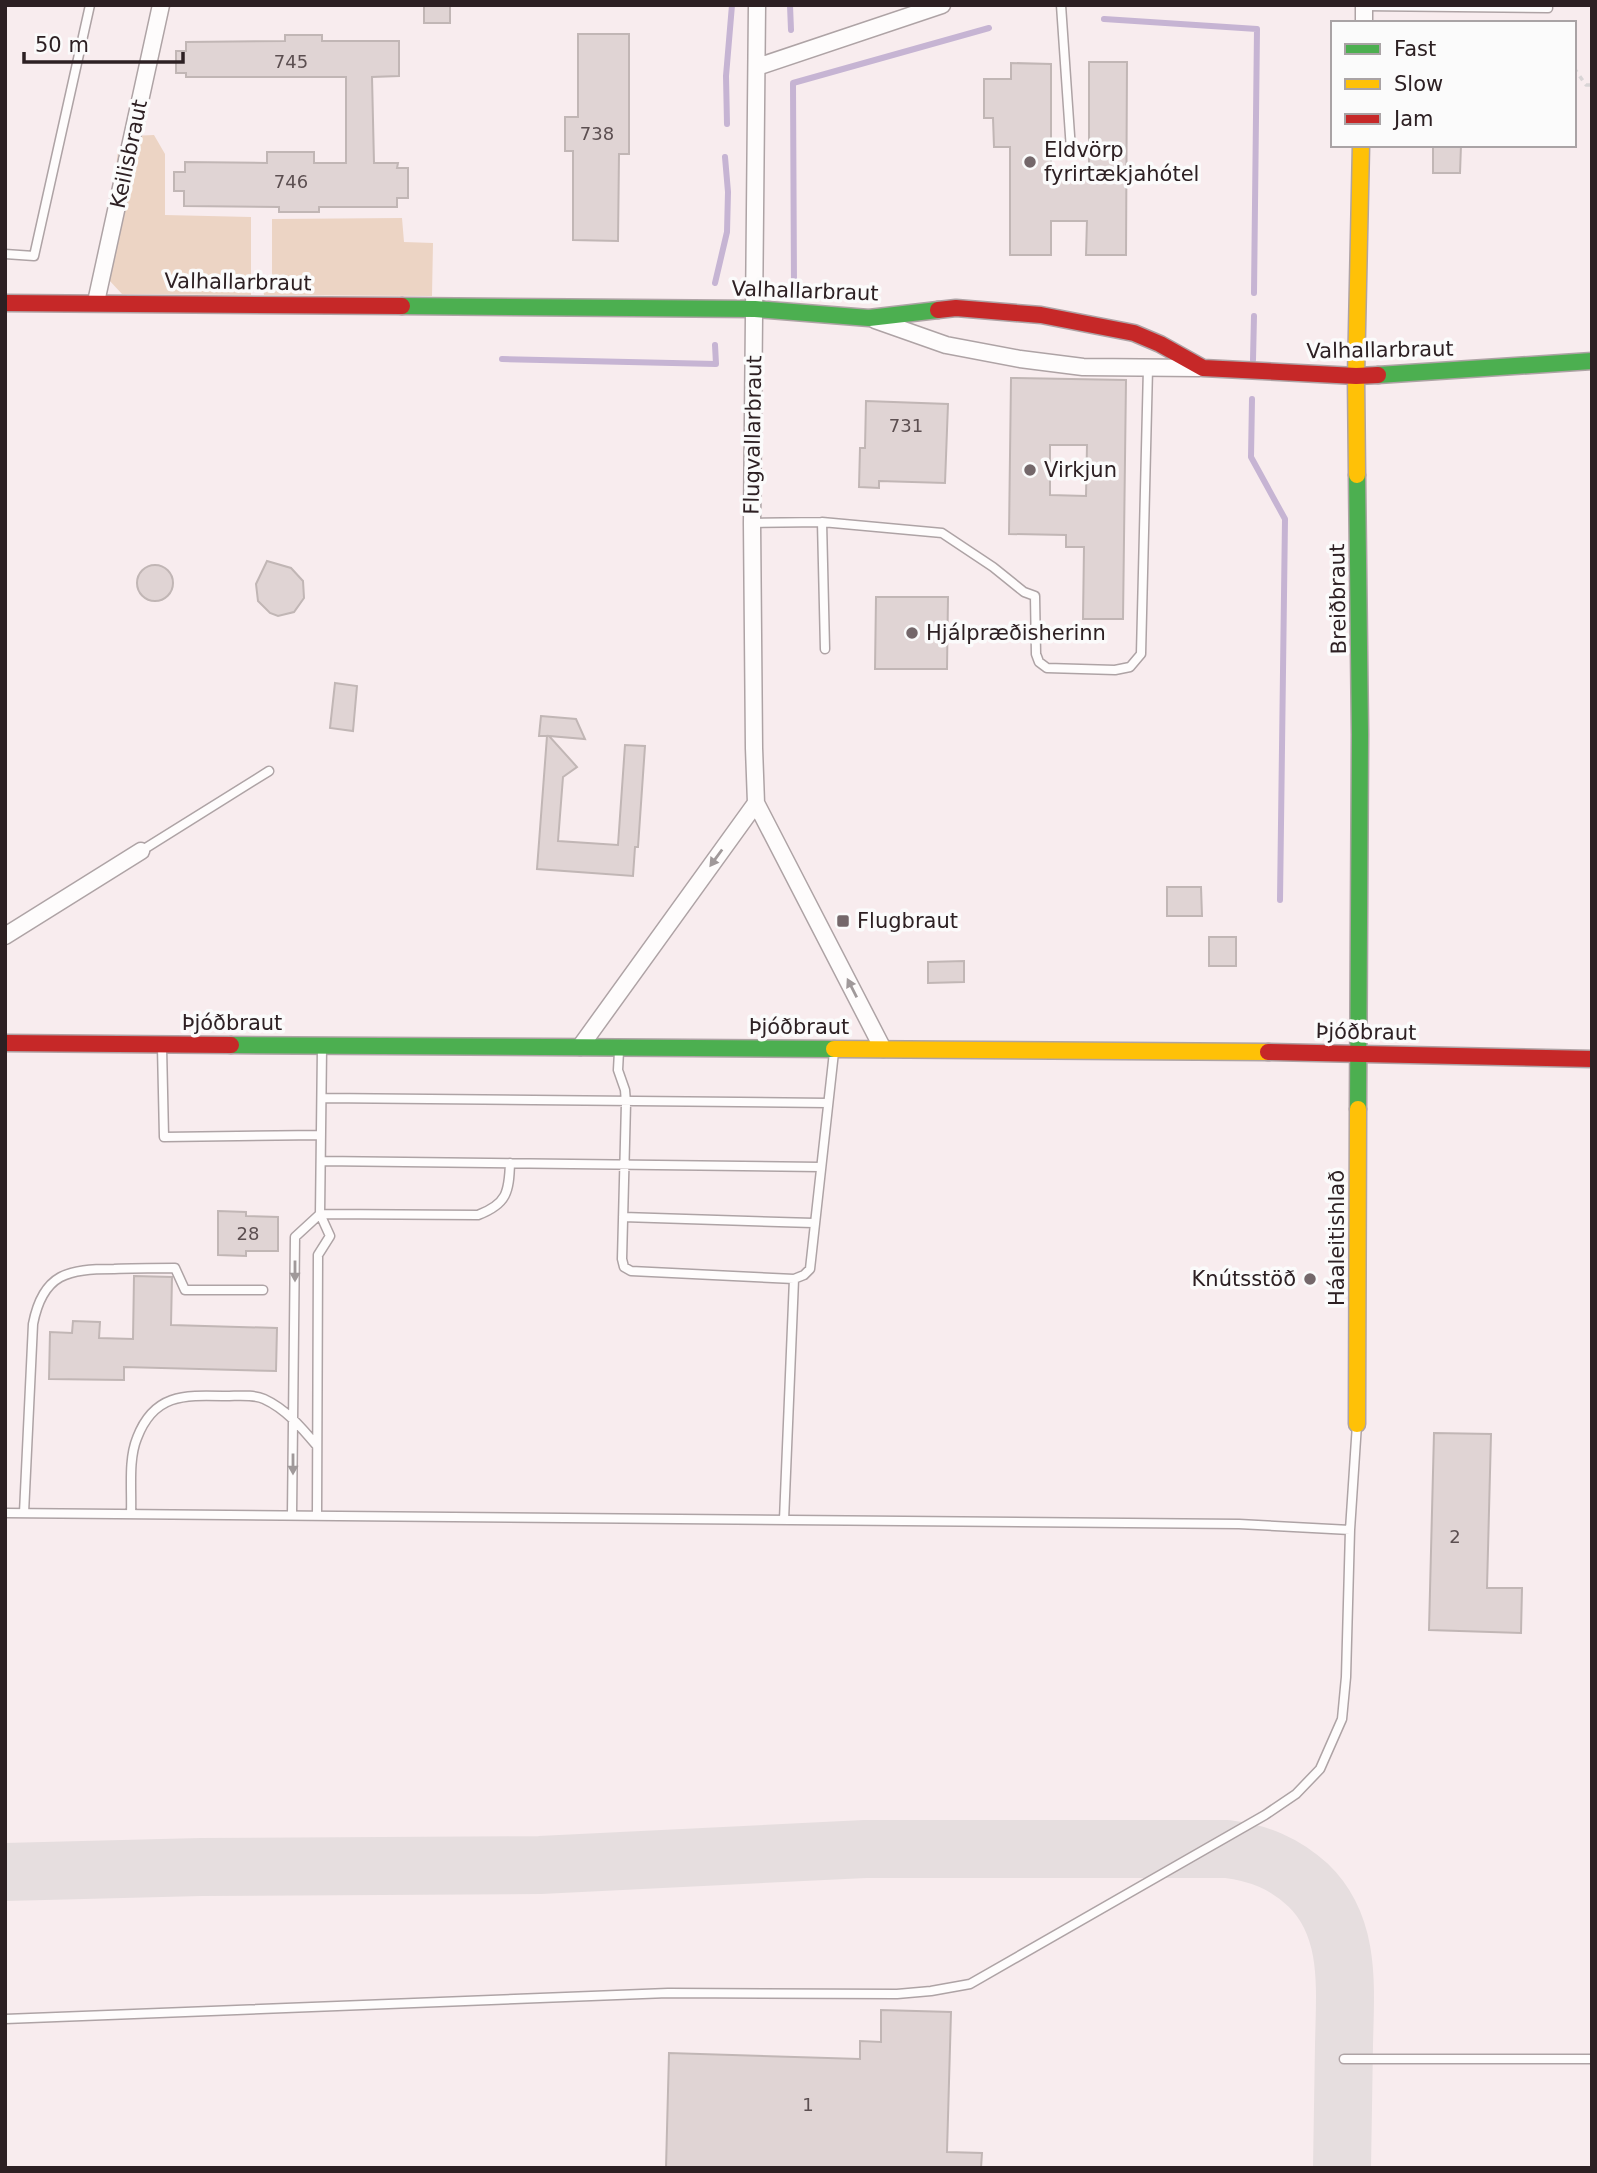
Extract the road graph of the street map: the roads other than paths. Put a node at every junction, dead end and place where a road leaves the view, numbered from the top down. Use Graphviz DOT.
graph roads {
  1 [pos="90,5"];
  2 [pos="161,5"];
  3 [pos="757,5"];
  4 [pos="942,5"];
  5 [pos="1061,5"];
  6 [pos="1548,8"];
  7 [pos="908,10"];
  8 [pos="1364,11"];
  9 [pos="757,67"];
  10 [pos="1361,147"];
  11 [pos="1071,150"];
  12 [pos="5,254"];
  13 [pos="96,302"];
  14 [pos="5,303"];
  15 [pos="755,309"];
  16 [pos="869,318"];
  17 [pos="1592,361"];
  18 [pos="1148,368"];
  19 [pos="1203,368"];
  20 [pos="1356,376"];
  21 [pos="822,522"];
  22 [pos="752,523"];
  23 [pos="825,649"];
  24 [pos="269,771"];
  25 [pos="756,803"];
  26 [pos="141,851"];
  27 [pos="5,936"];
  28 [pos="5,1042"];
  29 [pos="162,1044"];
  30 [pos="322,1045"];
  31 [pos="580,1047"];
  32 [pos="619,1047"];
  33 [pos="834,1049"];
  34 [pos="883,1049"];
  35 [pos="1359,1053"];
  36 [pos="1592,1059"];
  37 [pos="321,1098"];
  38 [pos="626,1101"];
  39 [pos="828,1103"];
  40 [pos="321,1135"];
  41 [pos="321,1160"];
  42 [pos="510,1163"];
  43 [pos="624,1164"];
  44 [pos="820,1167"];
  45 [pos="320,1214"];
  46 [pos="623,1217"];
  47 [pos="814,1223"];
  48 [pos="794,1279"];
  49 [pos="263,1290"];
  50 [pos="293,1418"];
  51 [pos="1357,1424"];
  52 [pos="317,1446"];
  53 [pos="5,1513"];
  54 [pos="24,1513"];
  55 [pos="131,1514"];
  56 [pos="292,1515"];
  57 [pos="317,1515"];
  58 [pos="784,1520"];
  59 [pos="1350,1530"];
  60 [pos="5,2019"];
  61 [pos="1344,2059"];
  62 [pos="1592,2059"];
  1 -- 12 [label="lane"];
  2 -- 13 [label="street, Keilisbraut"];
  3 -- 9 [label="street, Flugvallarbraut"];
  4 -- 7 [label="street"];
  5 -- 11 [label="lane"];
  6 -- 8 [label="lane"];
  7 -- 9 [label="street"];
  9 -- 15 [label="street, Flugvallarbraut"];
  10 -- 20 [label="street, Breiðbraut"];
  13 -- 14 [label="street, Valhallarbraut"];
  13 -- 15 [label="street, Valhallarbraut"];
  15 -- 16 [label="street, Valhallarbraut"];
  15 -- 22 [label="street, Flugvallarbraut"];
  16 -- 18 [label="street"];
  16 -- 19 [label="street, Valhallarbraut"];
  17 -- 20 [label="street, Valhallarbraut"];
  18 -- 19 [label="street"];
  18 -- 21 [label="lane"];
  19 -- 20 [label="street, Valhallarbraut"];
  20 -- 35 [label="street, Breiðbraut"];
  21 -- 22 [label="lane"];
  21 -- 23 [label="lane"];
  22 -- 25 [label="street, Flugvallarbraut"];
  24 -- 26 [label="lane"];
  25 -- 31 [label="street, one-way"];
  34 -- 25 [label="street, Flugvallarbraut, one-way"];
  26 -- 27 [label="street"];
  28 -- 29 [label="street, Þjóðbraut"];
  29 -- 30 [label="street, Þjóðbraut"];
  29 -- 40 [label="lane"];
  30 -- 31 [label="street, Þjóðbraut"];
  30 -- 37 [label="lane"];
  31 -- 32 [label="street, Þjóðbraut"];
  32 -- 33 [label="street, Þjóðbraut"];
  32 -- 38 [label="lane"];
  33 -- 34 [label="street, Þjóðbraut"];
  33 -- 39 [label="lane"];
  34 -- 35 [label="street, Þjóðbraut"];
  35 -- 36 [label="street, Þjóðbraut"];
  35 -- 51 [label="street, Háaleitishlað"];
  37 -- 38 [label="lane"];
  37 -- 40 [label="lane"];
  38 -- 39 [label="lane"];
  38 -- 43 [label="lane"];
  39 -- 44 [label="lane"];
  40 -- 41 [label="lane"];
  41 -- 42 [label="lane"];
  41 -- 45 [label="lane"];
  42 -- 43 [label="lane"];
  42 -- 45 [label="lane"];
  43 -- 44 [label="lane"];
  43 -- 46 [label="lane"];
  44 -- 47 [label="lane"];
  45 -- 50 [label="lane, one-way"];
  45 -- 52 [label="lane"];
  46 -- 47 [label="lane"];
  46 -- 48 [label="lane"];
  47 -- 48 [label="lane"];
  48 -- 58 [label="lane"];
  49 -- 54 [label="lane"];
  50 -- 52 [label="lane"];
  50 -- 55 [label="lane"];
  50 -- 56 [label="lane, one-way"];
  51 -- 59 [label="lane"];
  52 -- 57 [label="lane"];
  53 -- 54 [label="lane"];
  54 -- 55 [label="lane"];
  55 -- 56 [label="lane"];
  56 -- 57 [label="lane"];
  57 -- 58 [label="lane"];
  58 -- 59 [label="lane"];
  59 -- 60 [label="lane"];
  61 -- 62 [label="lane"];
}
